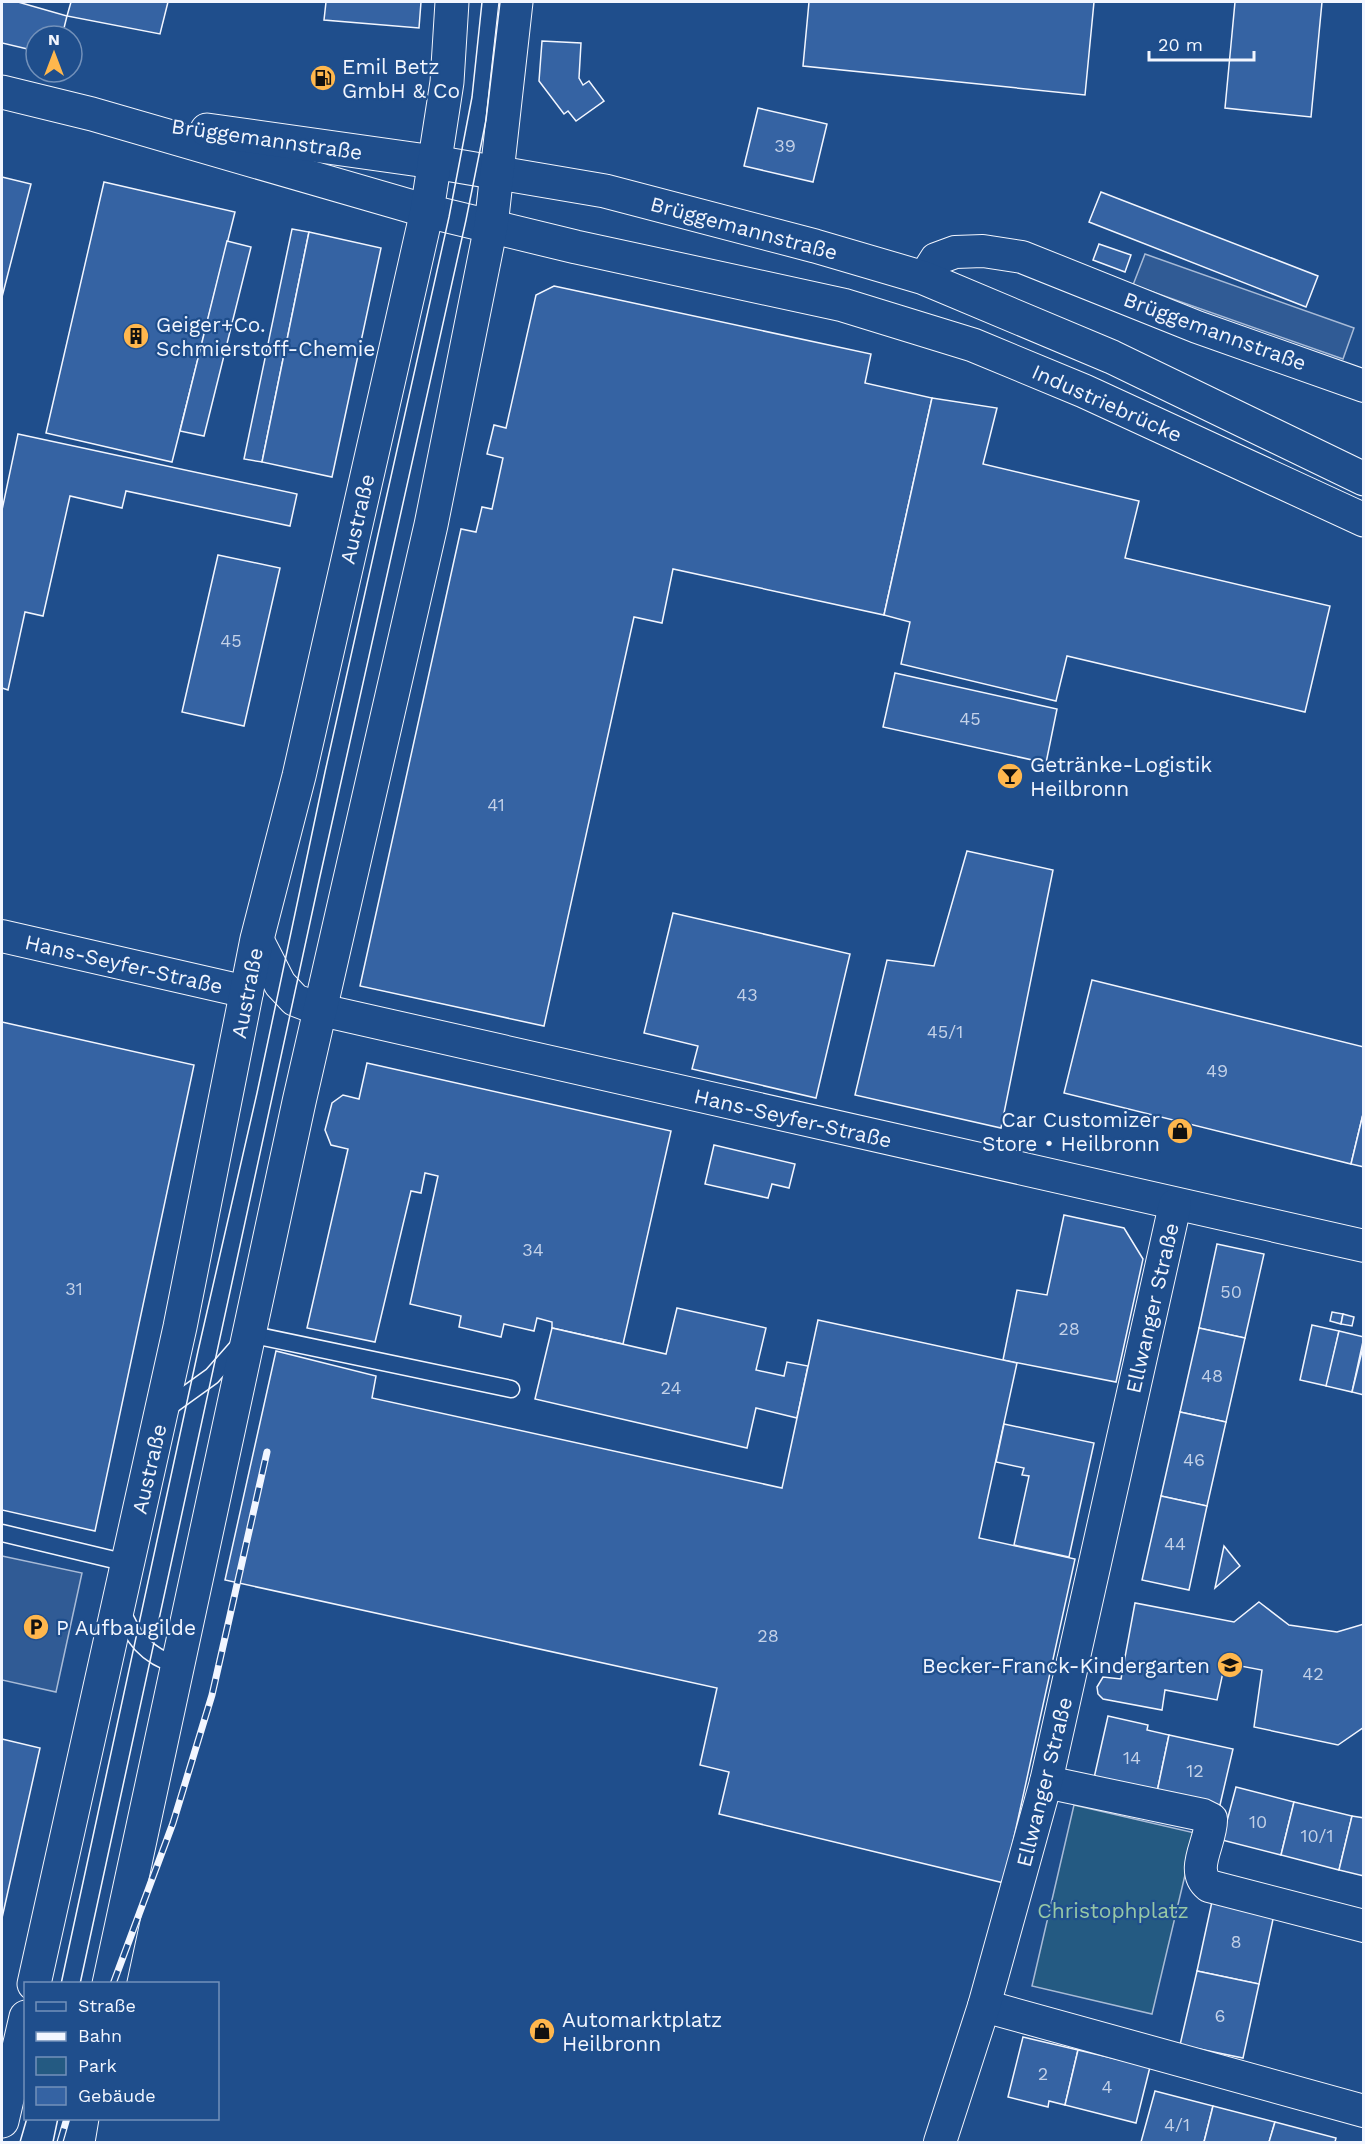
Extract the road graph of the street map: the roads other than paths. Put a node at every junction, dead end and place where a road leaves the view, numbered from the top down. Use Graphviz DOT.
graph roads {
  1 [pos="452,2"];
  2 [pos="516,2"];
  3 [pos="2,92"];
  4 [pos="92,114"];
  5 [pos="434,162"];
  6 [pos="498,172"];
  7 [pos="427,211"];
  8 [pos="491,226"];
  9 [pos="924,278"];
  10 [pos="843,305"];
  11 [pos="1364,386"];
  12 [pos="1364,478"];
  13 [pos="1364,520"];
  14 [pos="2,936"];
  15 [pos="257,939"];
  16 [pos="247,992"];
  17 [pos="321,1010"];
  18 [pos="1175,1205"];
  19 [pos="1364,1246"];
  20 [pos="249,1334"];
  21 [pos="511,1389"];
  22 [pos="161,1413"];
  23 [pos="2,1533"];
  24 [pos="128,1563"];
  25 [pos="119,1601"];
  26 [pos="177,1665"];
  27 [pos="1046,1782"];
  28 [pos="1364,1926"];
  29 [pos="34,1982"];
  30 [pos="109,1982"];
  31 [pos="984,2006"];
  32 [pos="24,2025"];
  33 [pos="2,2110"];
  34 [pos="1364,2111"];
  35 [pos="82,2120"];
  36 [pos="78,2142"];
  37 [pos="940,2142"];
  1 -- 5 [label="main road, Austraße"];
  2 -- 6 [label="main road"];
  3 -- 4 [label="main road, Brüggemannstraße"];
  4 -- 5 [label="main road, Brüggemannstraße"];
  4 -- 7 [label="main road, Brüggemannstraße"];
  5 -- 6 [label="main road, Brüggemannstraße"];
  5 -- 7 [label="main road, Austraße"];
  6 -- 8 [label="main road"];
  6 -- 9 [label="main road, Brüggemannstraße"];
  7 -- 8 [label="main road, Brüggemannstraße"];
  7 -- 15 [label="main road, Austraße"];
  8 -- 10 [label="main road, Brüggemannstraße"];
  8 -- 17 [label="main road"];
  9 -- 11 [label="street, Brüggemannstraße"];
  9 -- 12 [label="main road, Industriebrücke"];
  10 -- 13 [label="main road, Industriebrücke"];
  14 -- 16 [label="street, Hans-Seyfer-Straße"];
  15 -- 16 [label="main road, Austraße"];
  15 -- 17 [label="street, Hans-Seyfer-Straße"];
  16 -- 22 [label="main road, Austraße"];
  17 -- 18 [label="street, Hans-Seyfer-Straße"];
  17 -- 20 [label="main road"];
  18 -- 19 [label="street, Hans-Seyfer-Straße"];
  18 -- 27 [label="street, Ellwanger Straße"];
  20 -- 21 [label="lane"];
  20 -- 22 [label="lane"];
  20 -- 26 [label="main road"];
  22 -- 24 [label="main road, Austraße"];
  23 -- 24 [label="lane"];
  24 -- 25 [label="main road, Austraße"];
  25 -- 26 [label="lane"];
  25 -- 29 [label="main road, Austraße"];
  26 -- 30 [label="main road"];
  27 -- 28 [label="street"];
  27 -- 31 [label="street, Ellwanger Straße"];
  31 -- 34 [label="street"];
  31 -- 37 [label="street, Ellwanger Straße"];
  32 -- 33 [label="main road"];
  35 -- 36 [label="main road"];
}
